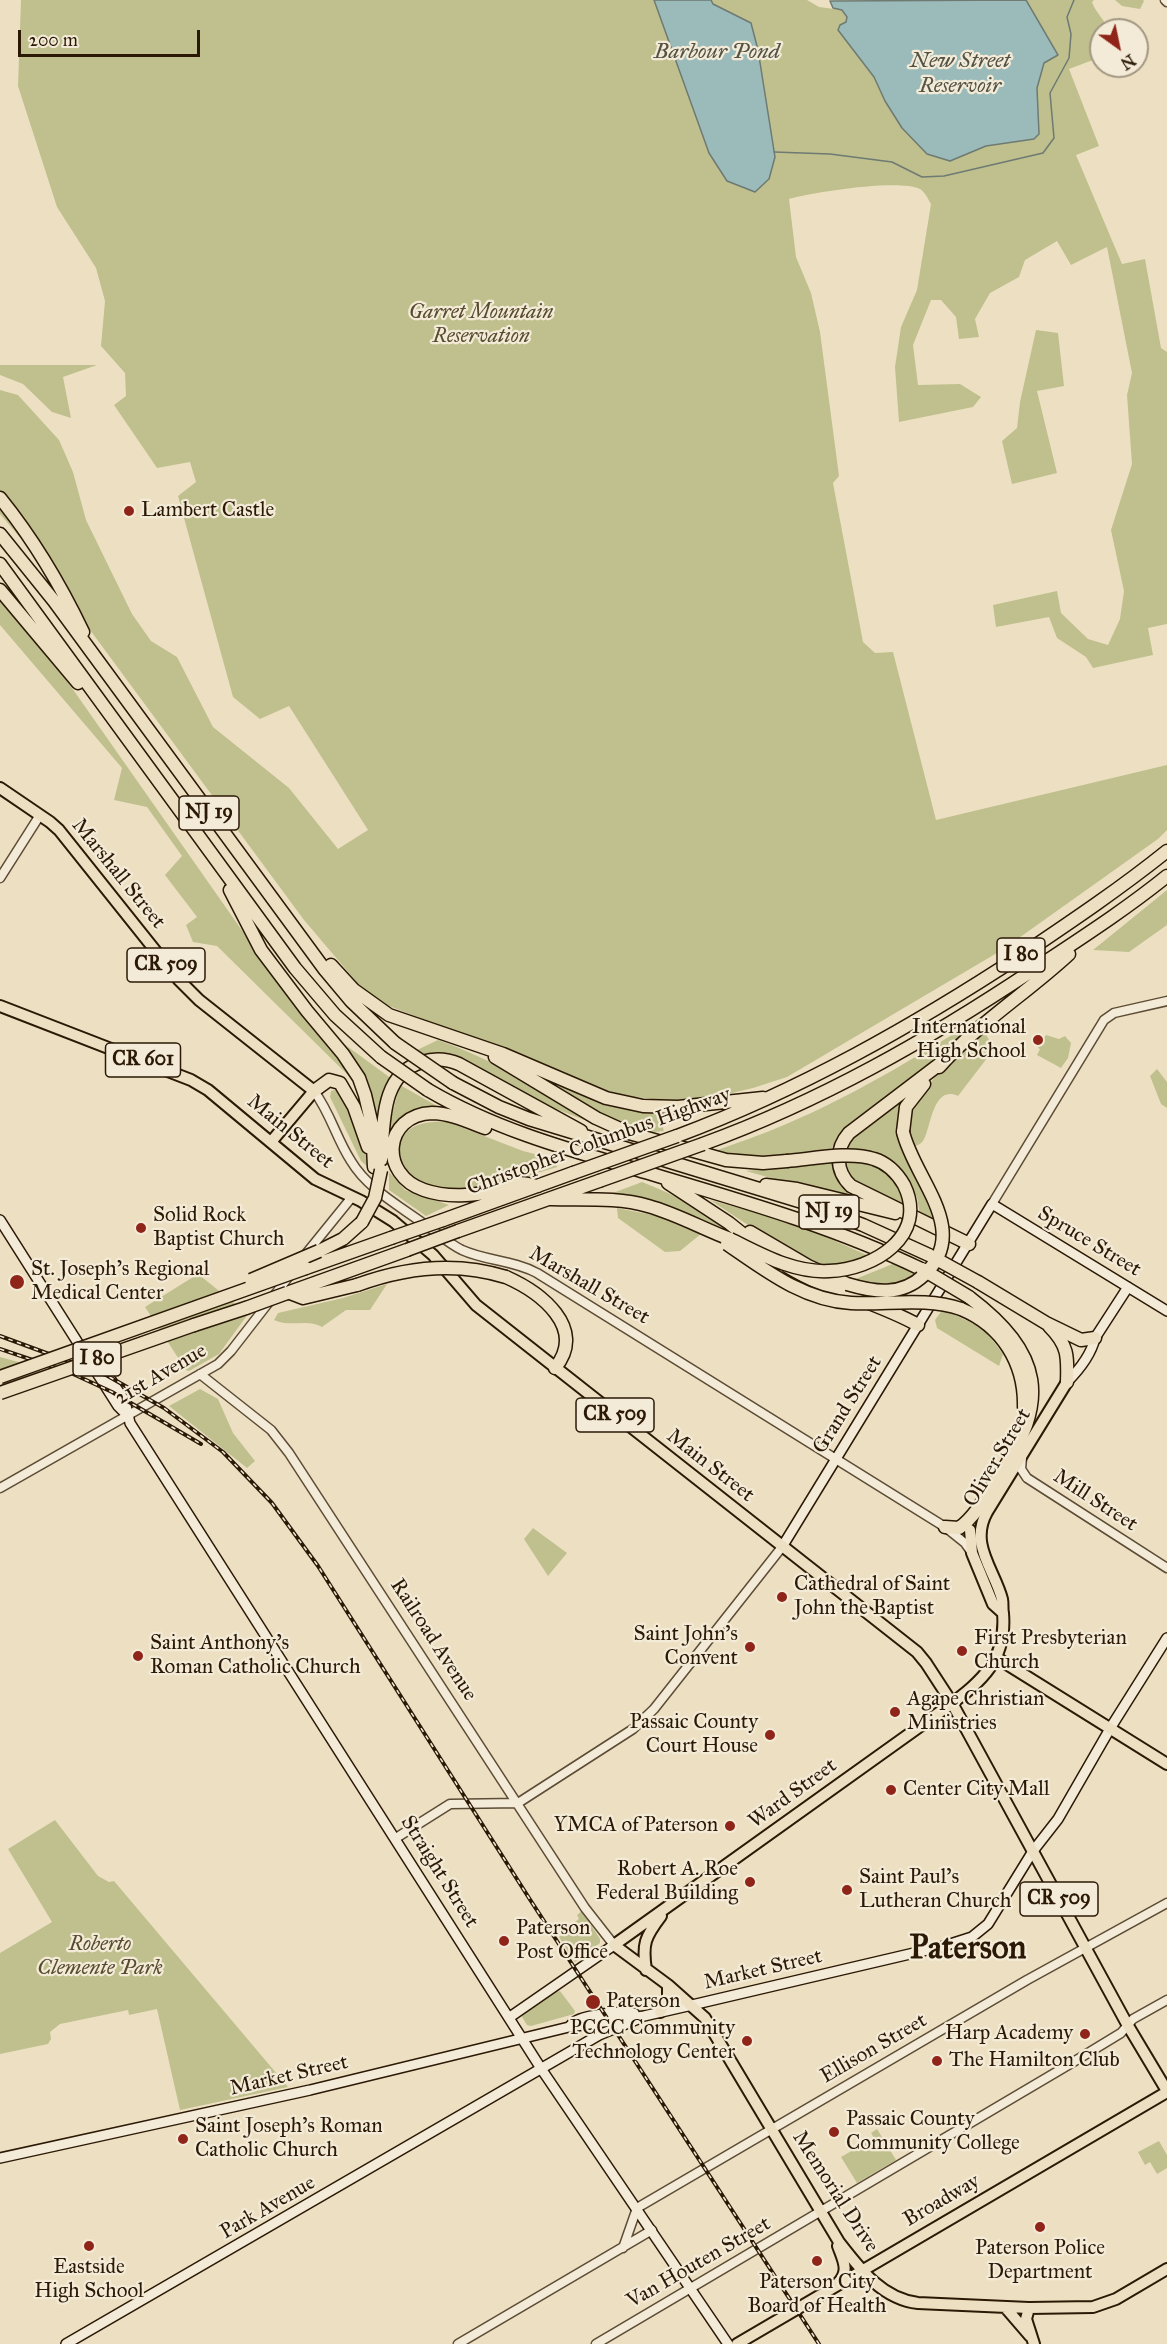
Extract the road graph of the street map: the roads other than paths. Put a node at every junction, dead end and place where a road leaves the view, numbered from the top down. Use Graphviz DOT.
graph roads {
  1 [pos="0,498"];
  2 [pos="0,534"];
  3 [pos="0,564"];
  4 [pos="0,590"];
  5 [pos="98,661"];
  6 [pos="108,710"];
  7 [pos="0,788"];
  8 [pos="40,815"];
  9 [pos="1167,851"];
  10 [pos="215,859"];
  11 [pos="1167,876"];
  12 [pos="0,878"];
  13 [pos="287,919"];
  14 [pos="1100,925"];
  15 [pos="1167,1001"];
  16 [pos="0,1006"];
  17 [pos="440,1033"];
  18 [pos="945,1060"];
  19 [pos="314,1091"];
  20 [pos="773,1097"];
  21 [pos="532,1138"];
  22 [pos="271,1142"];
  23 [pos="601,1142"];
  24 [pos="376,1168"];
  25 [pos="657,1176"];
  26 [pos="726,1179"];
  27 [pos="538,1186"];
  28 [pos="352,1197"];
  29 [pos="551,1198"];
  30 [pos="992,1204"];
  31 [pos="914,1217"];
  32 [pos="0,1220"];
  33 [pos="361,1221"];
  34 [pos="729,1223"];
  35 [pos="728,1242"];
  36 [pos="969,1244"];
  37 [pos="1128,1287"];
  38 [pos="289,1293"];
  39 [pos="1167,1311"];
  40 [pos="1046,1323"];
  41 [pos="918,1325"];
  42 [pos="130,1331"];
  43 [pos="1095,1338"];
  44 [pos="555,1368"];
  45 [pos="200,1374"];
  46 [pos="0,1377"];
  47 [pos="1067,1382"];
  48 [pos="0,1394"];
  49 [pos="127,1416"];
  50 [pos="1022,1454"];
  51 [pos="836,1458"];
  52 [pos="1009,1462"];
  53 [pos="0,1488"];
  54 [pos="978,1508"];
  55 [pos="945,1527"];
  56 [pos="970,1530"];
  57 [pos="782,1547"];
  58 [pos="972,1553"];
  59 [pos="1167,1568"];
  60 [pos="1003,1613"];
  61 [pos="1167,1638"];
  62 [pos="997,1658"];
  63 [pos="952,1703"];
  64 [pos="1111,1727"];
  65 [pos="1167,1764"];
  66 [pos="518,1803"];
  67 [pos="396,1839"];
  68 [pos="1034,1851"];
  69 [pos="1167,1903"];
  70 [pos="670,1906"];
  71 [pos="614,1945"];
  72 [pos="1086,1948"];
  73 [pos="646,1970"];
  74 [pos="668,1985"];
  75 [pos="1167,2000"];
  76 [pos="692,2005"];
  77 [pos="660,2012"];
  78 [pos="640,2016"];
  79 [pos="510,2017"];
  80 [pos="1127,2024"];
  81 [pos="523,2039"];
  82 [pos="542,2070"];
  83 [pos="1167,2091"];
  84 [pos="771,2129"];
  85 [pos="0,2157"];
  86 [pos="637,2208"];
  87 [pos="820,2212"];
  88 [pos="652,2230"];
  89 [pos="836,2237"];
  90 [pos="623,2248"];
  91 [pos="1167,2269"];
  92 [pos="862,2271"];
  93 [pos="833,2287"];
  94 [pos="691,2289"];
  95 [pos="1005,2307"];
  96 [pos="1029,2308"];
  97 [pos="1032,2340"];
  98 [pos="66,2344"];
  99 [pos="458,2344"];
  100 [pos="596,2344"];
  101 [pos="728,2344"];
  102 [pos="737,2344"];
  1 -- 5 [label="highway"];
  2 -- 5 [label="highway, NJ 19"];
  3 -- 6 [label="highway, NJ 19"];
  4 -- 6 [label="highway"];
  5 -- 13 [label="highway, NJ 19"];
  6 -- 10 [label="highway, NJ 19"];
  7 -- 8 [label="main road, Marshall Street / CR 509"];
  8 -- 12 [label="street"];
  8 -- 19 [label="main road, Marshall Street / CR 509"];
  9 -- 20 [label="highway, Christopher Columbus Highway / I 80"];
  10 -- 21 [label="highway, NJ 19, bridge"];
  10 -- 24 [label="highway"];
  11 -- 14 [label="highway, Christopher Columbus Highway / I 80"];
  13 -- 17 [label="highway"];
  13 -- 23 [label="highway, NJ 19, bridge"];
  14 -- 18 [label="highway"];
  14 -- 29 [label="highway, Christopher Columbus Highway / I 80, bridge"];
  15 -- 30 [label="street, Grand Street"];
  16 -- 22 [label="main road, Main Street / CR 601"];
  17 -- 20 [label="highway"];
  17 -- 35 [label="highway, bridge"];
  18 -- 31 [label="highway"];
  18 -- 34 [label="highway, bridge"];
  19 -- 22 [label="main road"];
  19 -- 24 [label="highway"];
  19 -- 51 [label="street, Marshall Street"];
  20 -- 27 [label="highway, Christopher Columbus Highway / I 80, bridge"];
  21 -- 25 [label="highway, NJ 19"];
  21 -- 27 [label="highway"];
  22 -- 28 [label="main road, Main Street / CR 509"];
  23 -- 24 [label="highway"];
  23 -- 26 [label="highway, NJ 19"];
  24 -- 33 [label="highway"];
  24 -- 33 [label="highway, bridge"];
  25 -- 34 [label="highway"];
  25 -- 52 [label="highway, NJ 19, bridge"];
  26 -- 31 [label="highway"];
  26 -- 40 [label="highway, NJ 19, bridge"];
  27 -- 42 [label="highway, Christopher Columbus Highway / I 80, bridge"];
  28 -- 44 [label="main road, Main Street / CR 509"];
  28 -- 45 [label="street, 21st Avenue"];
  29 -- 35 [label="highway"];
  29 -- 38 [label="highway, Christopher Columbus Highway / I 80, bridge"];
  30 -- 36 [label="main road, Grand Street"];
  30 -- 37 [label="main road, Spruce Street"];
  31 -- 36 [label="highway"];
  32 -- 49 [label="main road, Straight Street"];
  33 -- 42 [label="highway, bridge"];
  34 -- 41 [label="highway"];
  35 -- 52 [label="highway, bridge"];
  36 -- 41 [label="main road, Grand Street"];
  37 -- 39 [label="main road, Spruce Street"];
  37 -- 43 [label="main road, Oliver Street"];
  38 -- 44 [label="highway, bridge"];
  38 -- 48 [label="highway, Christopher Columbus Highway / I 80, bridge"];
  40 -- 43 [label="highway"];
  40 -- 47 [label="highway, NJ 19"];
  41 -- 51 [label="main road, Grand Street"];
  42 -- 46 [label="highway, Christopher Columbus Highway / I 80, bridge"];
  43 -- 47 [label="main road, Oliver Street"];
  44 -- 57 [label="main road, Main Street / CR 509"];
  45 -- 49 [label="street, 21st Avenue"];
  45 -- 66 [label="street, Railroad Avenue"];
  47 -- 50 [label="main road, Oliver Street"];
  49 -- 53 [label="street, 21st Avenue"];
  49 -- 67 [label="main road, Straight Street"];
  50 -- 59 [label="street, Mill Street"];
  50 -- 60 [label="main road, Oliver Street"];
  51 -- 55 [label="street, Marshall Street"];
  51 -- 57 [label="main road, Grand Street"];
  52 -- 54 [label="highway, NJ 19"];
  54 -- 55 [label="highway"];
  54 -- 56 [label="highway, NJ 19"];
  55 -- 58 [label="street, Marshall Street"];
  56 -- 58 [label="main road, Oliver Street / NJ 19"];
  57 -- 63 [label="main road, Main Street / CR 509"];
  57 -- 66 [label="street, Grand Street"];
  58 -- 60 [label="main road, Oliver Street / NJ 19"];
  60 -- 62 [label="main road, Ward Street"];
  61 -- 64 [label="main road, Market Street"];
  62 -- 63 [label="main road, Ward Street"];
  62 -- 64 [label="main road"];
  63 -- 68 [label="main road, Main Street / CR 509"];
  63 -- 70 [label="main road, Ward Street"];
  64 -- 65 [label="main road"];
  64 -- 68 [label="main road, Market Street"];
  66 -- 67 [label="street"];
  66 -- 71 [label="street, Railroad Avenue"];
  67 -- 79 [label="main road, Straight Street"];
  68 -- 72 [label="main road, Main Street / CR 509"];
  68 -- 76 [label="main road, Market Street"];
  69 -- 72 [label="street, Ellison Street"];
  70 -- 71 [label="main road, Ward Street"];
  70 -- 73 [label="main road"];
  71 -- 73 [label="main road, Memorial Drive"];
  71 -- 79 [label="main road, Ward Street"];
  72 -- 80 [label="main road, Main Street / CR 509"];
  72 -- 84 [label="street, Ellison Street"];
  73 -- 74 [label="main road, Memorial Drive"];
  74 -- 76 [label="main road, Memorial Drive"];
  74 -- 77 [label="main road"];
  75 -- 80 [label="street"];
  76 -- 77 [label="main road, Market Street"];
  76 -- 84 [label="main road, Memorial Drive"];
  77 -- 78 [label="main road, Market Street"];
  78 -- 81 [label="main road, Market Street"];
  78 -- 82 [label="main road, Park Avenue"];
  79 -- 81 [label="main road, Straight Street"];
  80 -- 83 [label="main road, Main Street / CR 509"];
  80 -- 87 [label="street, Van Houten Street"];
  81 -- 82 [label="main road, Straight Street"];
  81 -- 85 [label="main road, Market Street"];
  82 -- 86 [label="main road, Straight Street"];
  82 -- 98 [label="main road, Park Avenue"];
  83 -- 92 [label="main road, Broadway"];
  84 -- 86 [label="street, Ellison Street"];
  84 -- 87 [label="main road, Memorial Drive"];
  86 -- 88 [label="main road, Straight Street"];
  86 -- 90 [label="street"];
  87 -- 89 [label="main road, Memorial Drive"];
  87 -- 94 [label="street, Van Houten Street"];
  88 -- 90 [label="street"];
  88 -- 94 [label="main road, Straight Street"];
  89 -- 92 [label="main road, Memorial Drive"];
  89 -- 93 [label="main road"];
  90 -- 99 [label="street"];
  91 -- 96 [label="main road, Memorial Drive"];
  92 -- 93 [label="main road, Broadway"];
  92 -- 95 [label="main road, Memorial Drive"];
  93 -- 102 [label="main road, Broadway"];
  94 -- 100 [label="street, Van Houten Street"];
  94 -- 101 [label="main road, Straight Street"];
  95 -- 96 [label="main road, Memorial Drive"];
  95 -- 97 [label="main road"];
  96 -- 97 [label="main road"];
}
